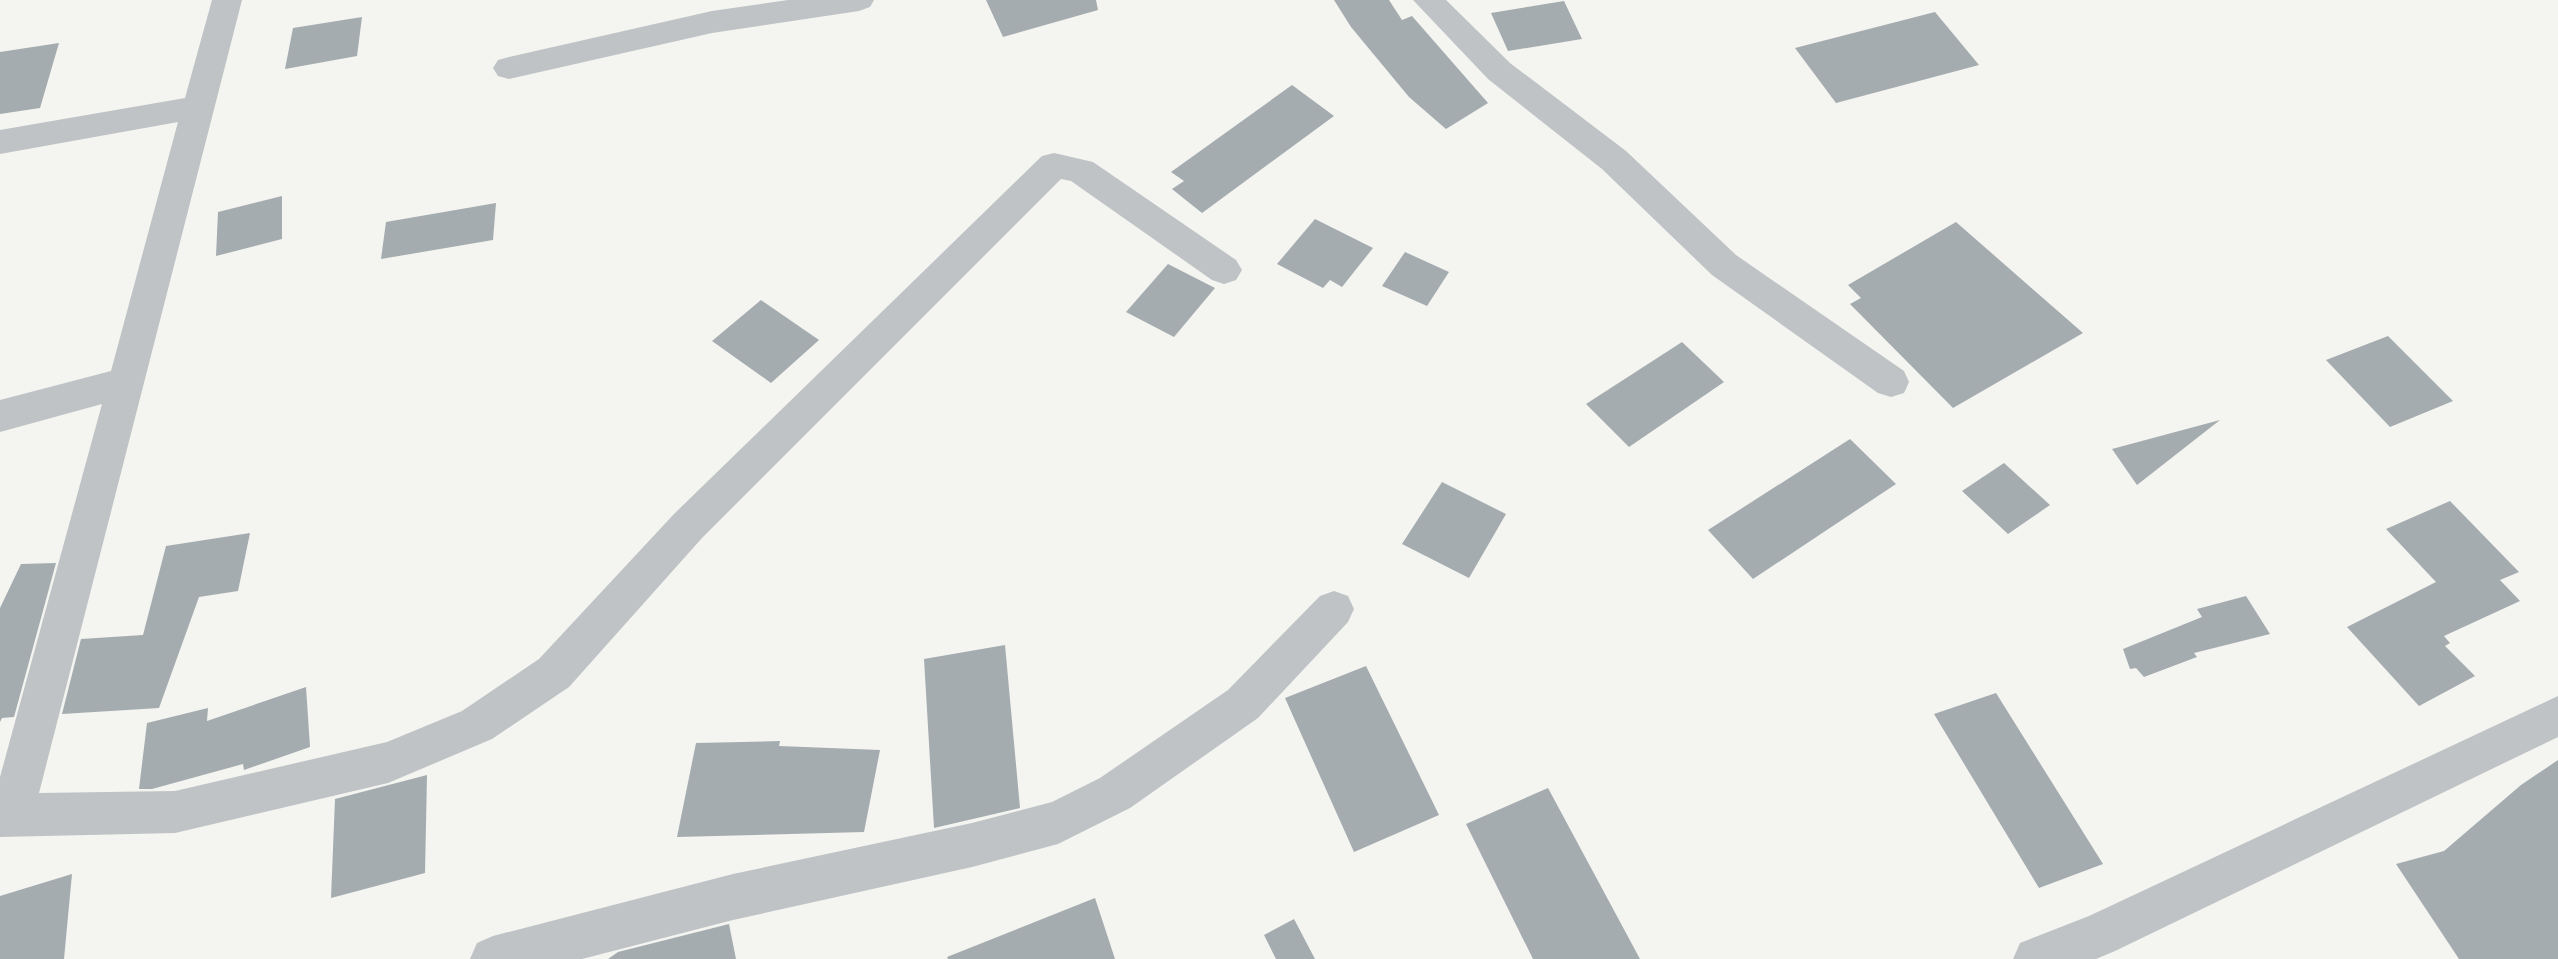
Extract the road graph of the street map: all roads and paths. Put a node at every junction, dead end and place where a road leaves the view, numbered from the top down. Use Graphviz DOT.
graph roads {
  1 [pos="227,0"];
  2 [pos="859,0"];
  3 [pos="1428,0"];
  4 [pos="509,68"];
  5 [pos="200,107"];
  6 [pos="0,142"];
  7 [pos="1224,270"];
  8 [pos="128,382"];
  9 [pos="1891,382"];
  10 [pos="0,416"];
  11 [pos="1334,609"];
  12 [pos="2558,716"];
  13 [pos="6,815"];
  14 [pos="493,959"];
  15 [pos="2036,959"];
  1 -- 5 [label="street"];
  2 -- 4 [label="street"];
  3 -- 9 [label="street"];
  5 -- 6 [label="street"];
  5 -- 8 [label="street"];
  7 -- 13 [label="street"];
  8 -- 10 [label="street"];
  8 -- 13 [label="street"];
  11 -- 14 [label="street"];
  12 -- 15 [label="street"];
}
